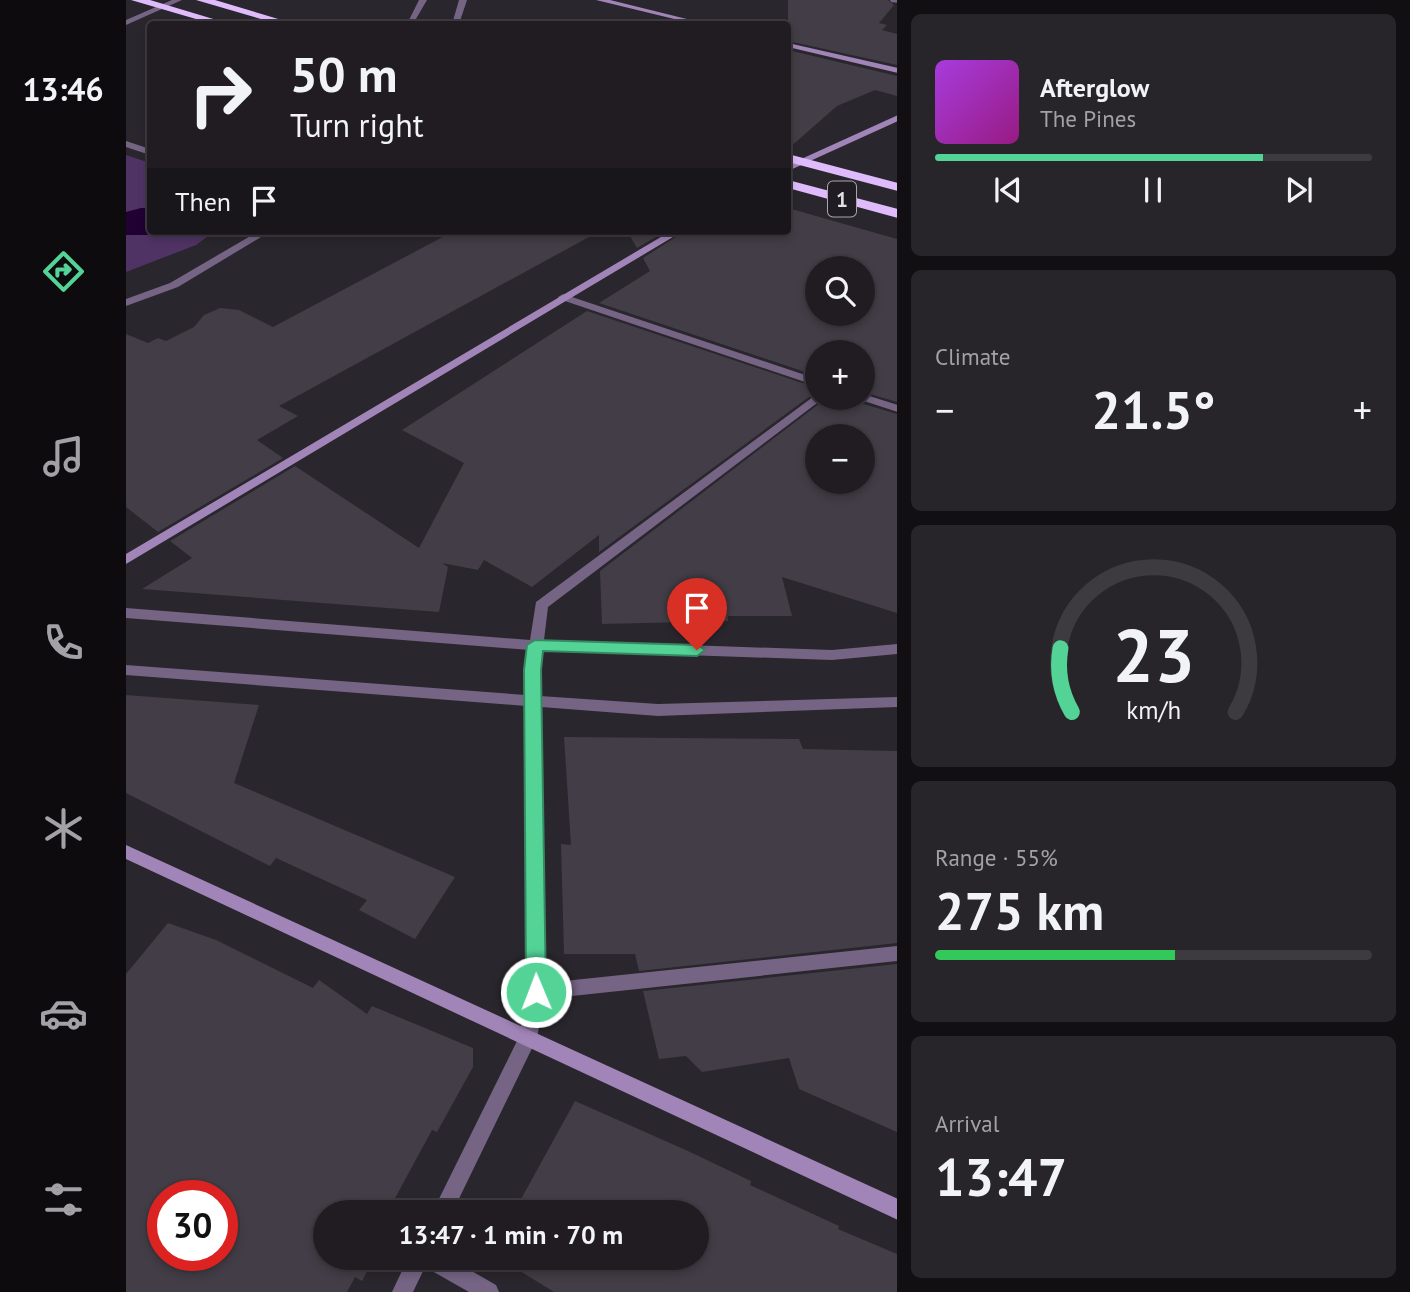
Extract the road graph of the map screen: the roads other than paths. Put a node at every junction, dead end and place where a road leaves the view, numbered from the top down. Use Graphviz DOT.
graph roads {
  1 [pos="137,0"];
  2 [pos="178,0"];
  3 [pos="202,0"];
  4 [pos="423,0"];
  5 [pos="463,0"];
  6 [pos="600,0"];
  7 [pos="161,7"];
  8 [pos="213,21"];
  9 [pos="278,21"];
  10 [pos="412,21"];
  11 [pos="456,21"];
  12 [pos="690,21"];
  13 [pos="126,23"];
  14 [pos="791,46"];
  15 [pos="897,71"];
  16 [pos="897,117"];
  17 [pos="126,144"];
  18 [pos="147,151"];
  19 [pos="792,163"];
  20 [pos="791,185"];
  21 [pos="897,187"];
  22 [pos="897,214"];
  23 [pos="259,235"];
  24 [pos="671,235"];
  25 [pos="563,297"];
  26 [pos="126,303"];
  27 [pos="805,379"];
  28 [pos="875,401"];
  29 [pos="805,407"];
  30 [pos="897,409"];
  31 [pos="126,560"];
  32 [pos="126,613"];
  33 [pos="535,645"];
  34 [pos="897,649"];
  35 [pos="126,670"];
  36 [pos="897,702"];
  37 [pos="534,703"];
  38 [pos="126,852"];
  39 [pos="897,953"];
  40 [pos="536,992"];
  41 [pos="528,1038"];
  42 [pos="448,1200"];
  43 [pos="897,1210"];
  44 [pos="413,1270"];
  45 [pos="450,1270"];
  46 [pos="402,1292"];
  47 [pos="489,1292"];
  1 -- 7 [label="highway"];
  2 -- 7 [label="street"];
  3 -- 9 [label="highway"];
  4 -- 10 [label="street"];
  5 -- 11 [label="street"];
  6 -- 12 [label="street"];
  7 -- 8 [label="highway"];
  7 -- 13 [label="street"];
  14 -- 15 [label="street"];
  16 -- 19 [label="street"];
  17 -- 18 [label="street"];
  19 -- 21 [label="highway, 1"];
  20 -- 22 [label="highway, 1"];
  23 -- 26 [label="street"];
  24 -- 25 [label="street"];
  25 -- 27 [label="street"];
  25 -- 31 [label="street"];
  28 -- 30 [label="street"];
  29 -- 33 [label="street"];
  32 -- 33 [label="street"];
  33 -- 34 [label="street"];
  33 -- 37 [label="street"];
  35 -- 37 [label="street"];
  36 -- 37 [label="street"];
  37 -- 40 [label="street"];
  38 -- 41 [label="street"];
  39 -- 40 [label="street"];
  40 -- 41 [label="street"];
  41 -- 42 [label="street"];
  41 -- 43 [label="street"];
  44 -- 46 [label="street"];
  45 -- 47 [label="street"];
}
